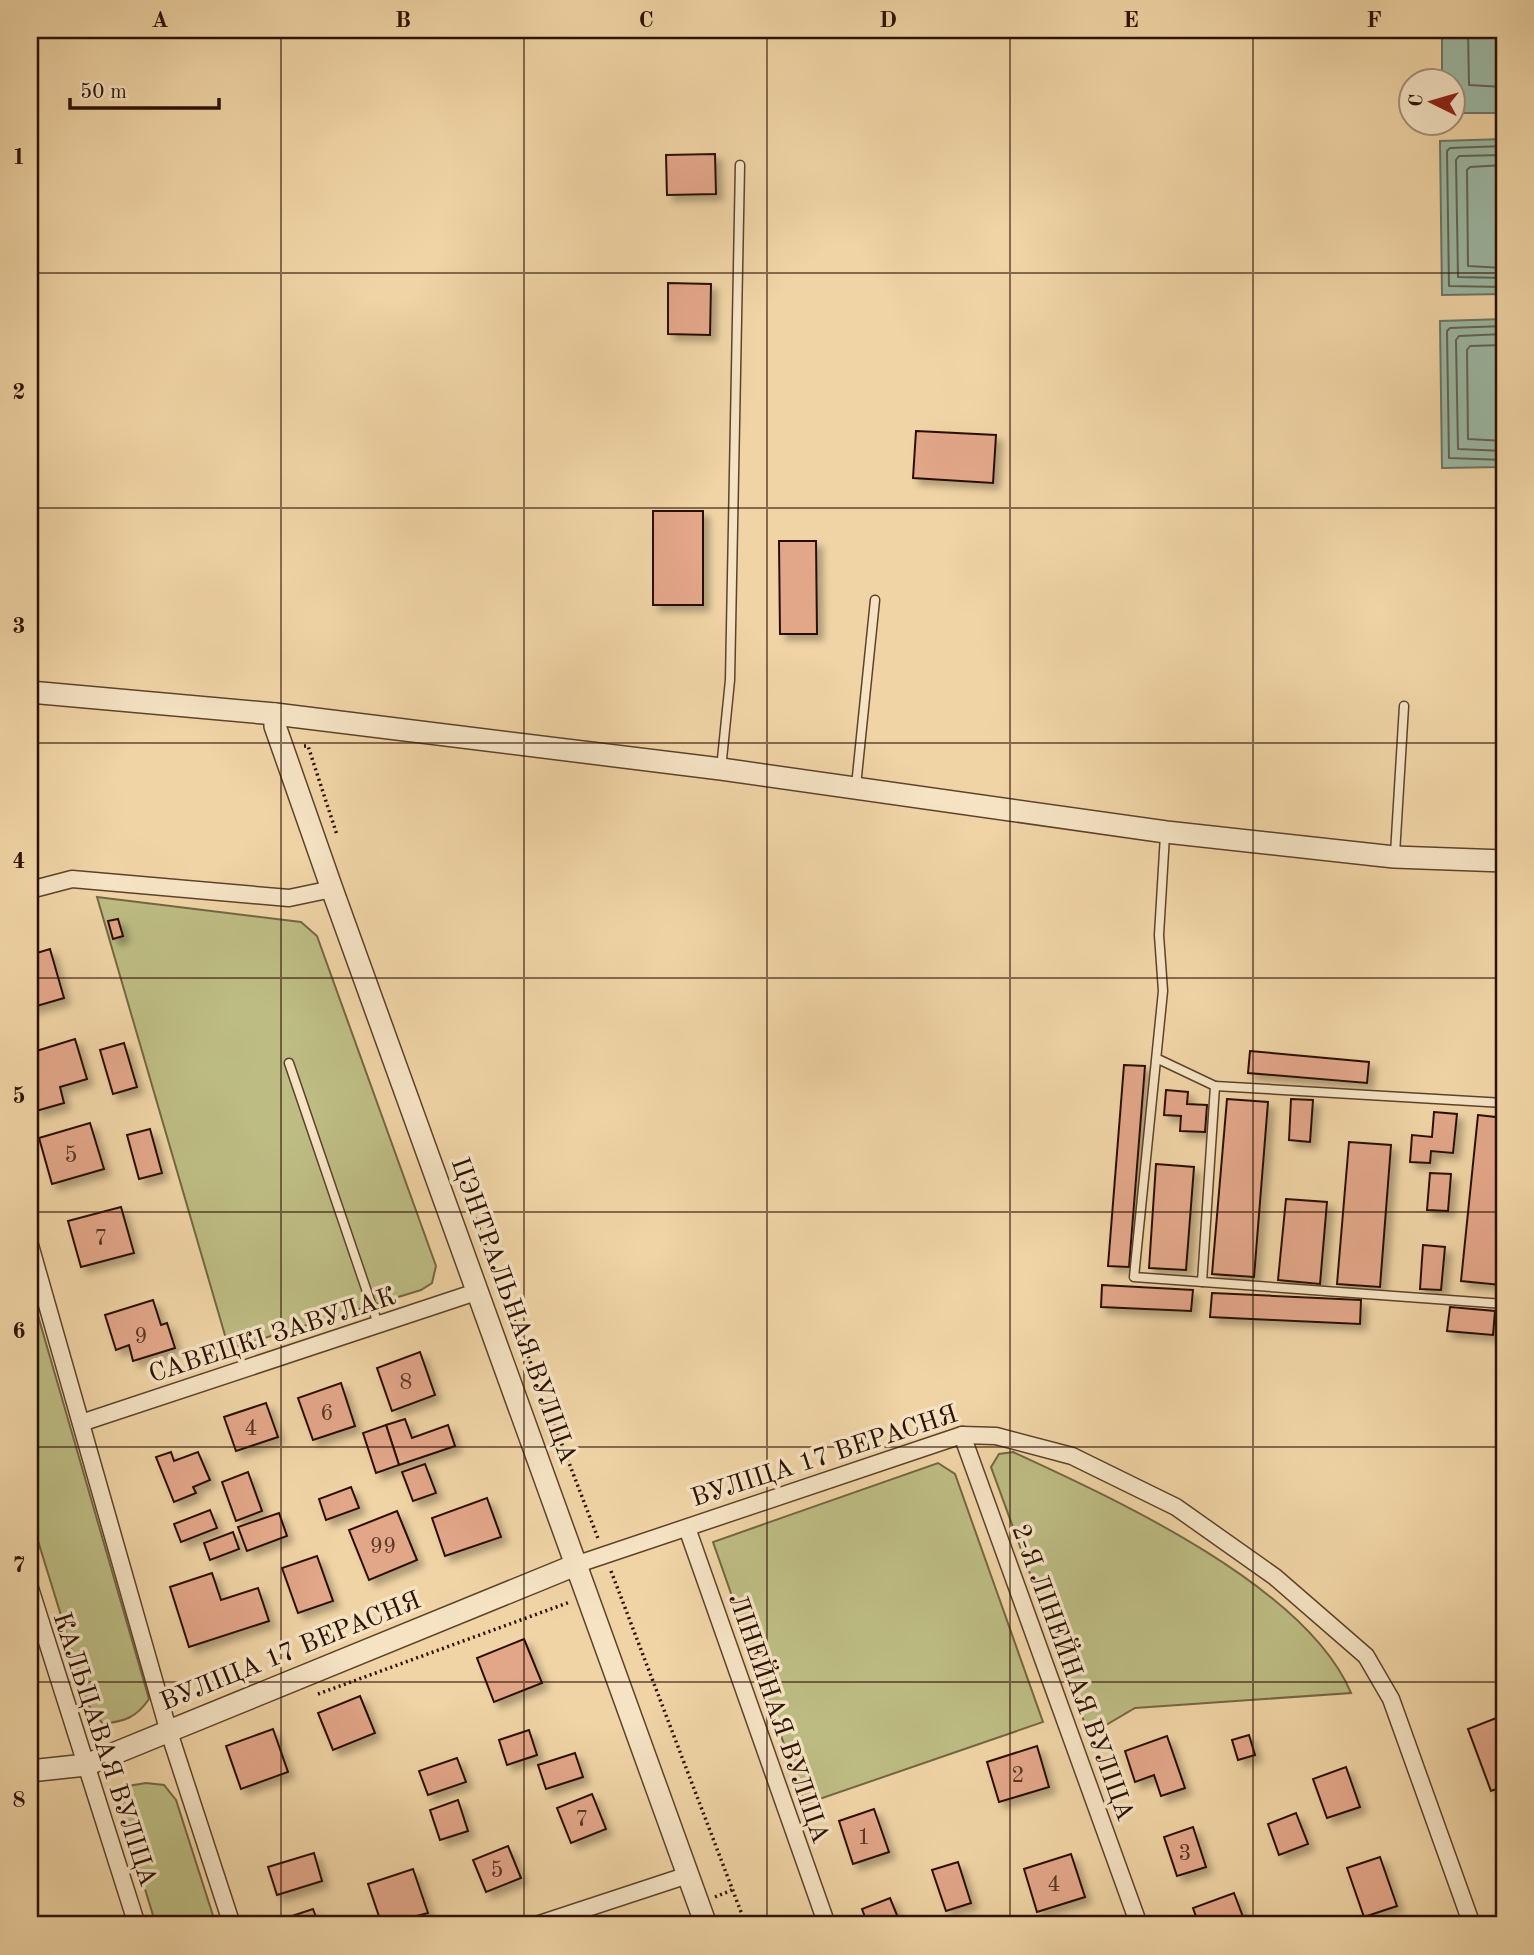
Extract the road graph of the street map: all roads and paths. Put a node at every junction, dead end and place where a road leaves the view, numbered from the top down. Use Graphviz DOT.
graph roads {
  1 [pos="740,165"];
  2 [pos="875,600"];
  3 [pos="30,692"];
  4 [pos="1404,706"];
  5 [pos="275,714"];
  6 [pos="281,745"];
  7 [pos="721,769"];
  8 [pos="856,786"];
  9 [pos="1166,832"];
  10 [pos="338,838"];
  11 [pos="1394,857"];
  12 [pos="1504,860"];
  13 [pos="332,889"];
  14 [pos="30,890"];
  15 [pos="1158,1059"];
  16 [pos="289,1062"];
  17 [pos="1215,1086"];
  18 [pos="1504,1104"];
  19 [pos="463,1186"];
  20 [pos="30,1245"];
  21 [pos="1202,1282"];
  22 [pos="479,1291"];
  23 [pos="1504,1304"];
  24 [pos="378,1324"];
  25 [pos="81,1423"];
  26 [pos="962,1435"];
  27 [pos="687,1528"];
  28 [pos="605,1555"];
  29 [pos="578,1564"];
  30 [pos="616,1586"];
  31 [pos="30,1588"];
  32 [pos="589,1595"];
  33 [pos="307,1699"];
  34 [pos="168,1729"];
  35 [pos="86,1765"];
  36 [pos="30,1771"];
  37 [pos="688,1875"];
  38 [pos="136,1925"];
  39 [pos="232,1925"];
  40 [pos="536,1925"];
  41 [pos="706,1925"];
  42 [pos="746,1925"];
  43 [pos="827,1925"];
  44 [pos="1139,1925"];
  45 [pos="1472,1925"];
  1 -- 7 [label="lane"];
  2 -- 8 [label="lane"];
  3 -- 5 [label="street"];
  4 -- 11 [label="lane"];
  5 -- 6 [label="street, ЦЭНТРАЛЬНАЯ ВУЛІЦА"];
  5 -- 7 [label="street"];
  6 -- 10 [label="path"];
  6 -- 13 [label="street, ЦЭНТРАЛЬНАЯ ВУЛІЦА"];
  7 -- 8 [label="street"];
  8 -- 9 [label="street"];
  9 -- 11 [label="street"];
  9 -- 15 [label="lane"];
  11 -- 12 [label="street"];
  13 -- 14 [label="street"];
  13 -- 22 [label="street, ЦЭНТРАЛЬНАЯ ВУЛІЦА"];
  15 -- 17 [label="lane"];
  15 -- 21 [label="lane"];
  16 -- 24 [label="lane"];
  17 -- 18 [label="lane"];
  17 -- 21 [label="lane"];
  19 -- 28 [label="path"];
  20 -- 25 [label="street"];
  21 -- 23 [label="lane"];
  22 -- 24 [label="street, САВЕЦКІ ЗАВУЛАК"];
  22 -- 29 [label="street, ЦЭНТРАЛЬНАЯ ВУЛІЦА"];
  24 -- 25 [label="street, САВЕЦКІ ЗАВУЛАК"];
  25 -- 34 [label="street"];
  26 -- 27 [label="street, ВУЛІЦА 17 ВЕРАСНЯ"];
  26 -- 44 [label="street, 2-Я ЛІНЕЙНАЯ ВУЛІЦА"];
  26 -- 45 [label="street, ВУЛІЦА 17 ВЕРАСНЯ"];
  27 -- 28 [label="street, ВУЛІЦА 17 ВЕРАСНЯ"];
  27 -- 43 [label="street, ЛІНЕЙНАЯ ВУЛІЦА"];
  28 -- 29 [label="street, ВУЛІЦА 17 ВЕРАСНЯ"];
  28 -- 30 [label="path"];
  29 -- 32 [label="street, ЦЭНТРАЛЬНАЯ ВУЛІЦА"];
  29 -- 34 [label="street, ВУЛІЦА 17 ВЕРАСНЯ"];
  30 -- 32 [label="path"];
  30 -- 42 [label="path"];
  31 -- 35 [label="street, КАЛЬЦАВАЯ ВУЛІЦА"];
  32 -- 33 [label="path"];
  32 -- 37 [label="street, ЦЭНТРАЛЬНАЯ ВУЛІЦА"];
  34 -- 35 [label="street, ВУЛІЦА 17 ВЕРАСНЯ"];
  34 -- 39 [label="street"];
  35 -- 36 [label="street, ВУЛІЦА 17 ВЕРАСНЯ"];
  35 -- 38 [label="street, КАЛЬЦАВАЯ ВУЛІЦА"];
  37 -- 40 [label="street"];
  37 -- 41 [label="street, ЦЭНТРАЛЬНАЯ ВУЛІЦА"];
}
